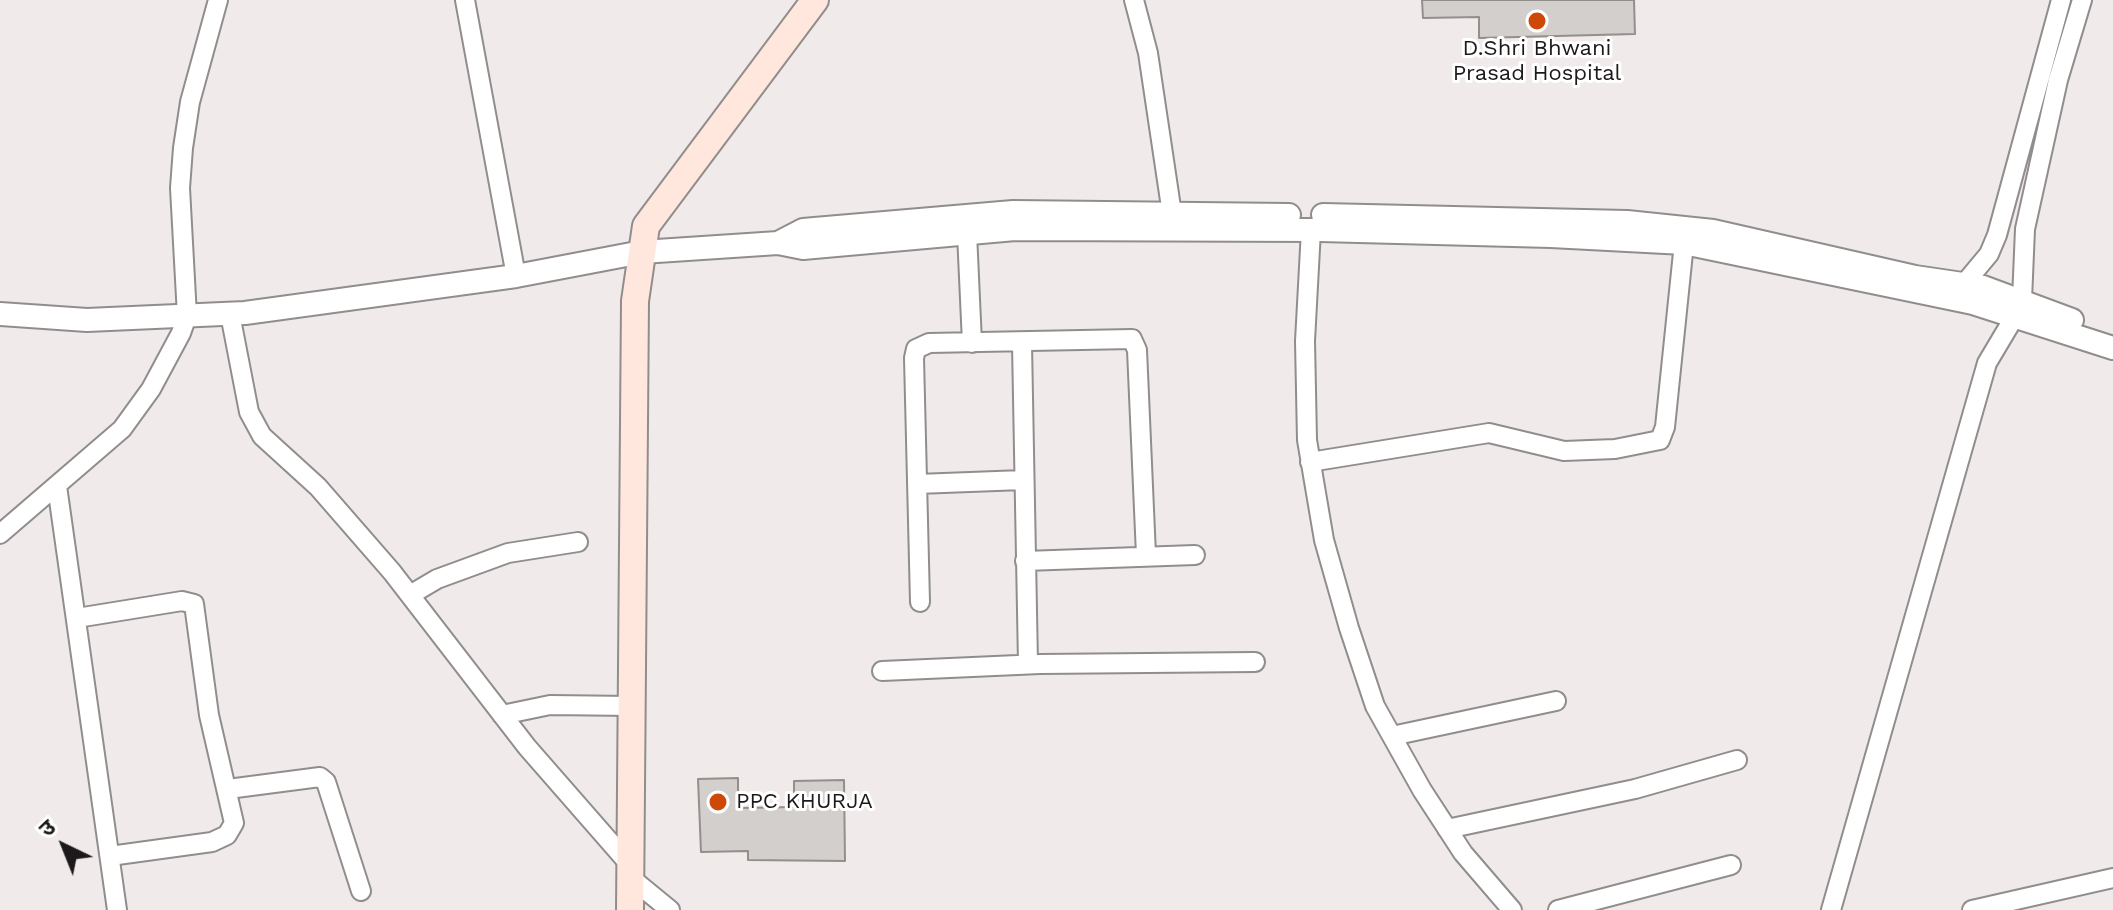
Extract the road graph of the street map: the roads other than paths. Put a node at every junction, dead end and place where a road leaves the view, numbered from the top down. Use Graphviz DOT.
graph roads {
  1 [pos="465,0"];
  2 [pos="1134,0"];
  3 [pos="2061,0"];
  4 [pos="2082,0"];
  5 [pos="216,1"];
  6 [pos="805,4"];
  7 [pos="1172,214"];
  8 [pos="1311,230"];
  9 [pos="967,233"];
  10 [pos="778,243"];
  11 [pos="1684,243"];
  12 [pos="642,252"];
  13 [pos="516,276"];
  14 [pos="1973,291"];
  15 [pos="2011,305"];
  16 [pos="0,314"];
  17 [pos="230,314"];
  18 [pos="187,316"];
  19 [pos="2113,335"];
  20 [pos="972,343"];
  21 [pos="1022,344"];
  22 [pos="2113,348"];
  23 [pos="1310,462"];
  24 [pos="1023,480"];
  25 [pos="917,484"];
  26 [pos="57,486"];
  27 [pos="0,534"];
  28 [pos="578,542"];
  29 [pos="1146,555"];
  30 [pos="1195,555"];
  31 [pos="1025,561"];
  32 [pos="410,595"];
  33 [pos="920,602"];
  34 [pos="77,618"];
  35 [pos="1255,662"];
  36 [pos="1028,664"];
  37 [pos="882,671"];
  38 [pos="1556,701"];
  39 [pos="632,706"];
  40 [pos="502,715"];
  41 [pos="1392,736"];
  42 [pos="1737,760"];
  43 [pos="228,789"];
  44 [pos="1447,829"];
  45 [pos="110,856"];
  46 [pos="1731,865"];
  47 [pos="631,872"];
  48 [pos="2113,878"];
  49 [pos="361,891"];
  50 [pos="117,910"];
  51 [pos="630,910"];
  52 [pos="670,910"];
  53 [pos="1512,910"];
  54 [pos="1558,910"];
  55 [pos="1831,910"];
  56 [pos="1972,910"];
  1 -- 13 [label="street"];
  2 -- 7 [label="street"];
  3 -- 14 [label="street"];
  4 -- 15 [label="street"];
  5 -- 18 [label="street"];
  6 -- 12 [label="main road"];
  7 -- 10 [label="street"];
  7 -- 14 [label="street"];
  8 -- 9 [label="street"];
  8 -- 11 [label="street"];
  8 -- 23 [label="street"];
  9 -- 10 [label="street"];
  9 -- 20 [label="street"];
  10 -- 12 [label="street"];
  11 -- 14 [label="street"];
  11 -- 23 [label="street"];
  12 -- 13 [label="street"];
  12 -- 39 [label="main road"];
  13 -- 17 [label="street"];
  14 -- 15 [label="street"];
  15 -- 19 [label="street"];
  15 -- 22 [label="street"];
  15 -- 55 [label="street"];
  16 -- 18 [label="street"];
  17 -- 18 [label="street"];
  17 -- 32 [label="street"];
  18 -- 26 [label="street"];
  20 -- 21 [label="street"];
  20 -- 25 [label="street"];
  21 -- 24 [label="street"];
  21 -- 29 [label="street"];
  23 -- 41 [label="street"];
  24 -- 25 [label="street"];
  24 -- 31 [label="street"];
  25 -- 33 [label="street"];
  26 -- 27 [label="street"];
  26 -- 34 [label="street"];
  28 -- 32 [label="street"];
  29 -- 30 [label="street"];
  29 -- 31 [label="street"];
  31 -- 36 [label="street"];
  32 -- 40 [label="street"];
  34 -- 43 [label="street"];
  34 -- 45 [label="street"];
  35 -- 36 [label="street"];
  36 -- 37 [label="street"];
  38 -- 41 [label="street"];
  39 -- 40 [label="street"];
  39 -- 47 [label="main road"];
  40 -- 47 [label="street"];
  41 -- 44 [label="street"];
  42 -- 44 [label="street"];
  43 -- 45 [label="street"];
  43 -- 49 [label="street"];
  44 -- 53 [label="street"];
  45 -- 50 [label="street"];
  46 -- 54 [label="street"];
  47 -- 51 [label="main road"];
  47 -- 52 [label="street"];
  48 -- 56 [label="street"];
}
